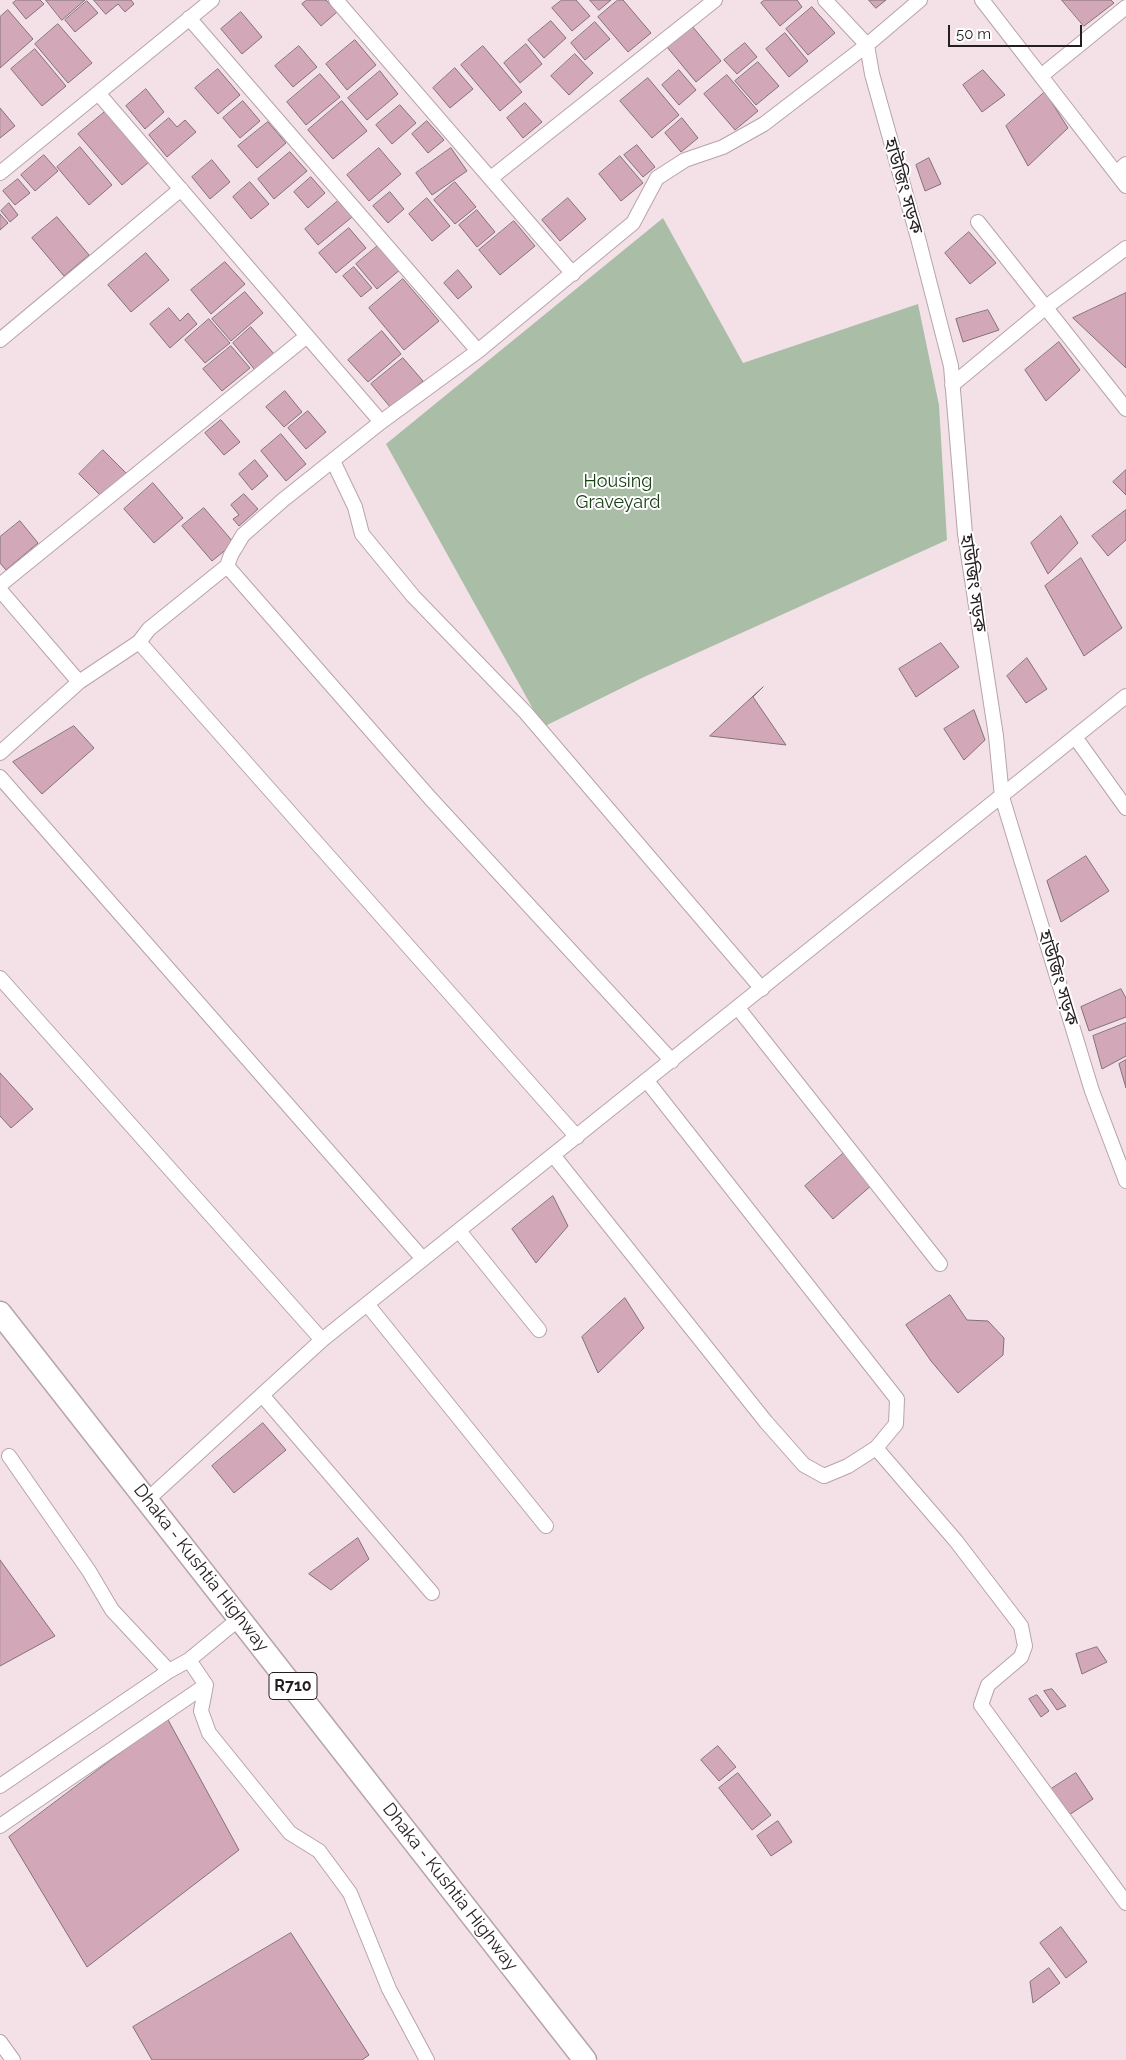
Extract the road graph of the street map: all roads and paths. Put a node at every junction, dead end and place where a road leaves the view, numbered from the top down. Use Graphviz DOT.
graph roads {
  1 [pos="212,0"];
  2 [pos="336,0"];
  3 [pos="715,0"];
  4 [pos="825,0"];
  5 [pos="920,0"];
  6 [pos="982,0"];
  7 [pos="1126,7"];
  8 [pos="189,18"];
  9 [pos="867,45"];
  10 [pos="1041,76"];
  11 [pos="98,93"];
  12 [pos="1121,169"];
  13 [pos="0,173"];
  14 [pos="490,178"];
  15 [pos="1126,186"];
  16 [pos="181,189"];
  17 [pos="978,222"];
  18 [pos="1126,248"];
  19 [pos="574,274"];
  20 [pos="1046,307"];
  21 [pos="306,336"];
  22 [pos="0,340"];
  23 [pos="478,351"];
  24 [pos="952,385"];
  25 [pos="1126,409"];
  26 [pos="381,422"];
  27 [pos="333,461"];
  28 [pos="227,566"];
  29 [pos="0,584"];
  30 [pos="0,590"];
  31 [pos="139,642"];
  32 [pos="79,682"];
  33 [pos="1126,696"];
  34 [pos="1076,737"];
  35 [pos="0,753"];
  36 [pos="0,777"];
  37 [pos="1002,797"];
  38 [pos="1126,808"];
  39 [pos="0,978"];
  40 [pos="762,989"];
  41 [pos="738,1008"];
  42 [pos="672,1061"];
  43 [pos="647,1081"];
  44 [pos="577,1136"];
  45 [pos="554,1155"];
  46 [pos="1126,1181"];
  47 [pos="459,1231"];
  48 [pos="424,1259"];
  49 [pos="940,1264"];
  50 [pos="367,1304"];
  51 [pos="0,1313"];
  52 [pos="539,1330"];
  53 [pos="322,1340"];
  54 [pos="262,1395"];
  55 [pos="876,1448"];
  56 [pos="9,1456"];
  57 [pos="147,1500"];
  58 [pos="546,1526"];
  59 [pos="432,1593"];
  60 [pos="240,1618"];
  61 [pos="189,1660"];
  62 [pos="169,1671"];
  63 [pos="206,1685"];
  64 [pos="0,1786"];
  65 [pos="0,1826"];
  66 [pos="1126,1903"];
  67 [pos="0,2042"];
  68 [pos="13,2060"];
  69 [pos="427,2060"];
  70 [pos="585,2060"];
  1 -- 8 [label="street"];
  2 -- 14 [label="street"];
  3 -- 14 [label="street"];
  4 -- 9 [label="street"];
  5 -- 9 [label="street"];
  6 -- 10 [label="street"];
  7 -- 10 [label="street"];
  8 -- 11 [label="street"];
  8 -- 23 [label="street"];
  9 -- 19 [label="street"];
  9 -- 24 [label="street, হাউজিং সড়ক"];
  10 -- 12 [label="street"];
  11 -- 13 [label="street"];
  11 -- 16 [label="street"];
  12 -- 15 [label="street"];
  14 -- 19 [label="street"];
  16 -- 21 [label="street"];
  16 -- 22 [label="street"];
  17 -- 20 [label="street"];
  18 -- 20 [label="street"];
  19 -- 23 [label="street"];
  20 -- 24 [label="street"];
  20 -- 25 [label="street"];
  21 -- 26 [label="street"];
  21 -- 29 [label="street"];
  23 -- 26 [label="street"];
  24 -- 37 [label="street, হাউজিং সড়ক"];
  26 -- 27 [label="street"];
  27 -- 28 [label="street"];
  27 -- 40 [label="street"];
  28 -- 31 [label="street"];
  28 -- 42 [label="street"];
  30 -- 32 [label="street"];
  31 -- 32 [label="street"];
  31 -- 44 [label="street"];
  32 -- 35 [label="street"];
  33 -- 34 [label="street"];
  34 -- 37 [label="street"];
  34 -- 38 [label="street"];
  36 -- 48 [label="street"];
  37 -- 40 [label="street"];
  37 -- 46 [label="street, হাউজিং সড়ক"];
  39 -- 53 [label="street"];
  40 -- 41 [label="street"];
  41 -- 42 [label="street"];
  41 -- 49 [label="street"];
  42 -- 43 [label="street"];
  43 -- 44 [label="street"];
  43 -- 55 [label="street"];
  44 -- 45 [label="street"];
  45 -- 47 [label="street"];
  45 -- 55 [label="street"];
  47 -- 48 [label="street"];
  47 -- 52 [label="street"];
  48 -- 50 [label="street"];
  50 -- 53 [label="street"];
  50 -- 58 [label="street"];
  51 -- 57 [label="main road, Dhaka - Kushtia Highway / R710"];
  53 -- 54 [label="street"];
  54 -- 57 [label="street"];
  54 -- 59 [label="street"];
  55 -- 66 [label="street"];
  56 -- 62 [label="street"];
  57 -- 60 [label="main road, Dhaka - Kushtia Highway / R710"];
  60 -- 61 [label="street"];
  60 -- 70 [label="main road, Dhaka - Kushtia Highway / R710"];
  61 -- 62 [label="street"];
  61 -- 63 [label="street"];
  62 -- 64 [label="street"];
  63 -- 65 [label="street"];
  63 -- 69 [label="street"];
  67 -- 68 [label="street"];
}
